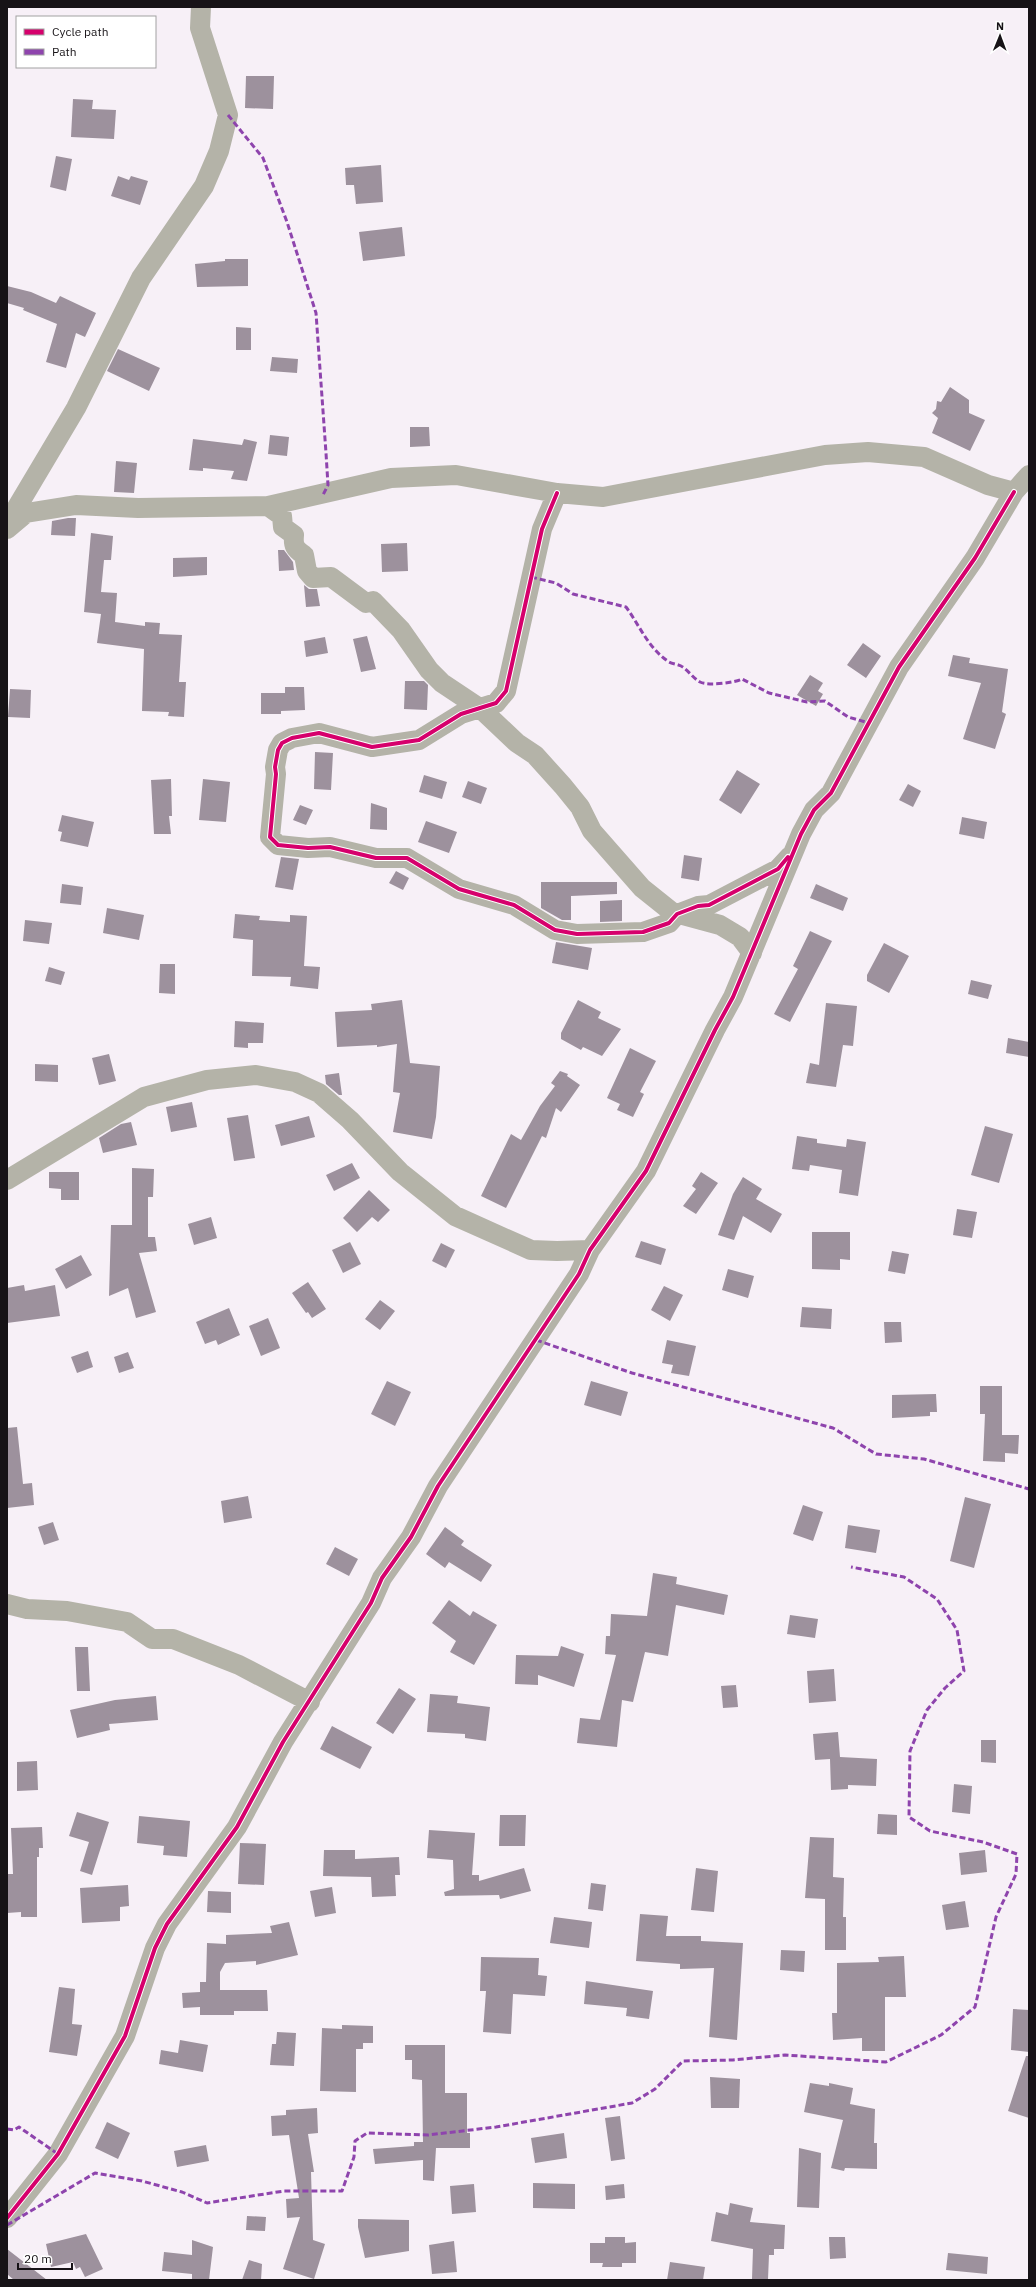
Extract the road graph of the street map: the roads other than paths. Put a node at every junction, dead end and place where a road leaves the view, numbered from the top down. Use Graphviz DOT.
graph roads {
  1 [pos="201,7"];
  2 [pos="1029,475"];
  3 [pos="1014,492"];
  4 [pos="557,493"];
  5 [pos="268,506"];
  6 [pos="7,524"];
  7 [pos="7,529"];
  8 [pos="481,709"];
  9 [pos="794,852"];
  10 [pos="677,914"];
  11 [pos="752,953"];
  12 [pos="7,1180"];
  13 [pos="590,1250"];
  14 [pos="7,1604"];
  15 [pos="310,1702"];
  16 [pos="7,2218"];
  1 -- 6 [label="street"];
  2 -- 3 [label="street"];
  3 -- 4 [label="street"];
  3 -- 9 [label="street"];
  4 -- 5 [label="street"];
  4 -- 8 [label="street"];
  5 -- 7 [label="street"];
  5 -- 8 [label="street"];
  8 -- 10 [label="street"];
  8 -- 10 [label="street"];
  9 -- 10 [label="street"];
  9 -- 11 [label="street"];
  10 -- 11 [label="street"];
  11 -- 13 [label="street"];
  12 -- 13 [label="street"];
  13 -- 15 [label="street"];
  14 -- 15 [label="street"];
  15 -- 16 [label="street"];
}
